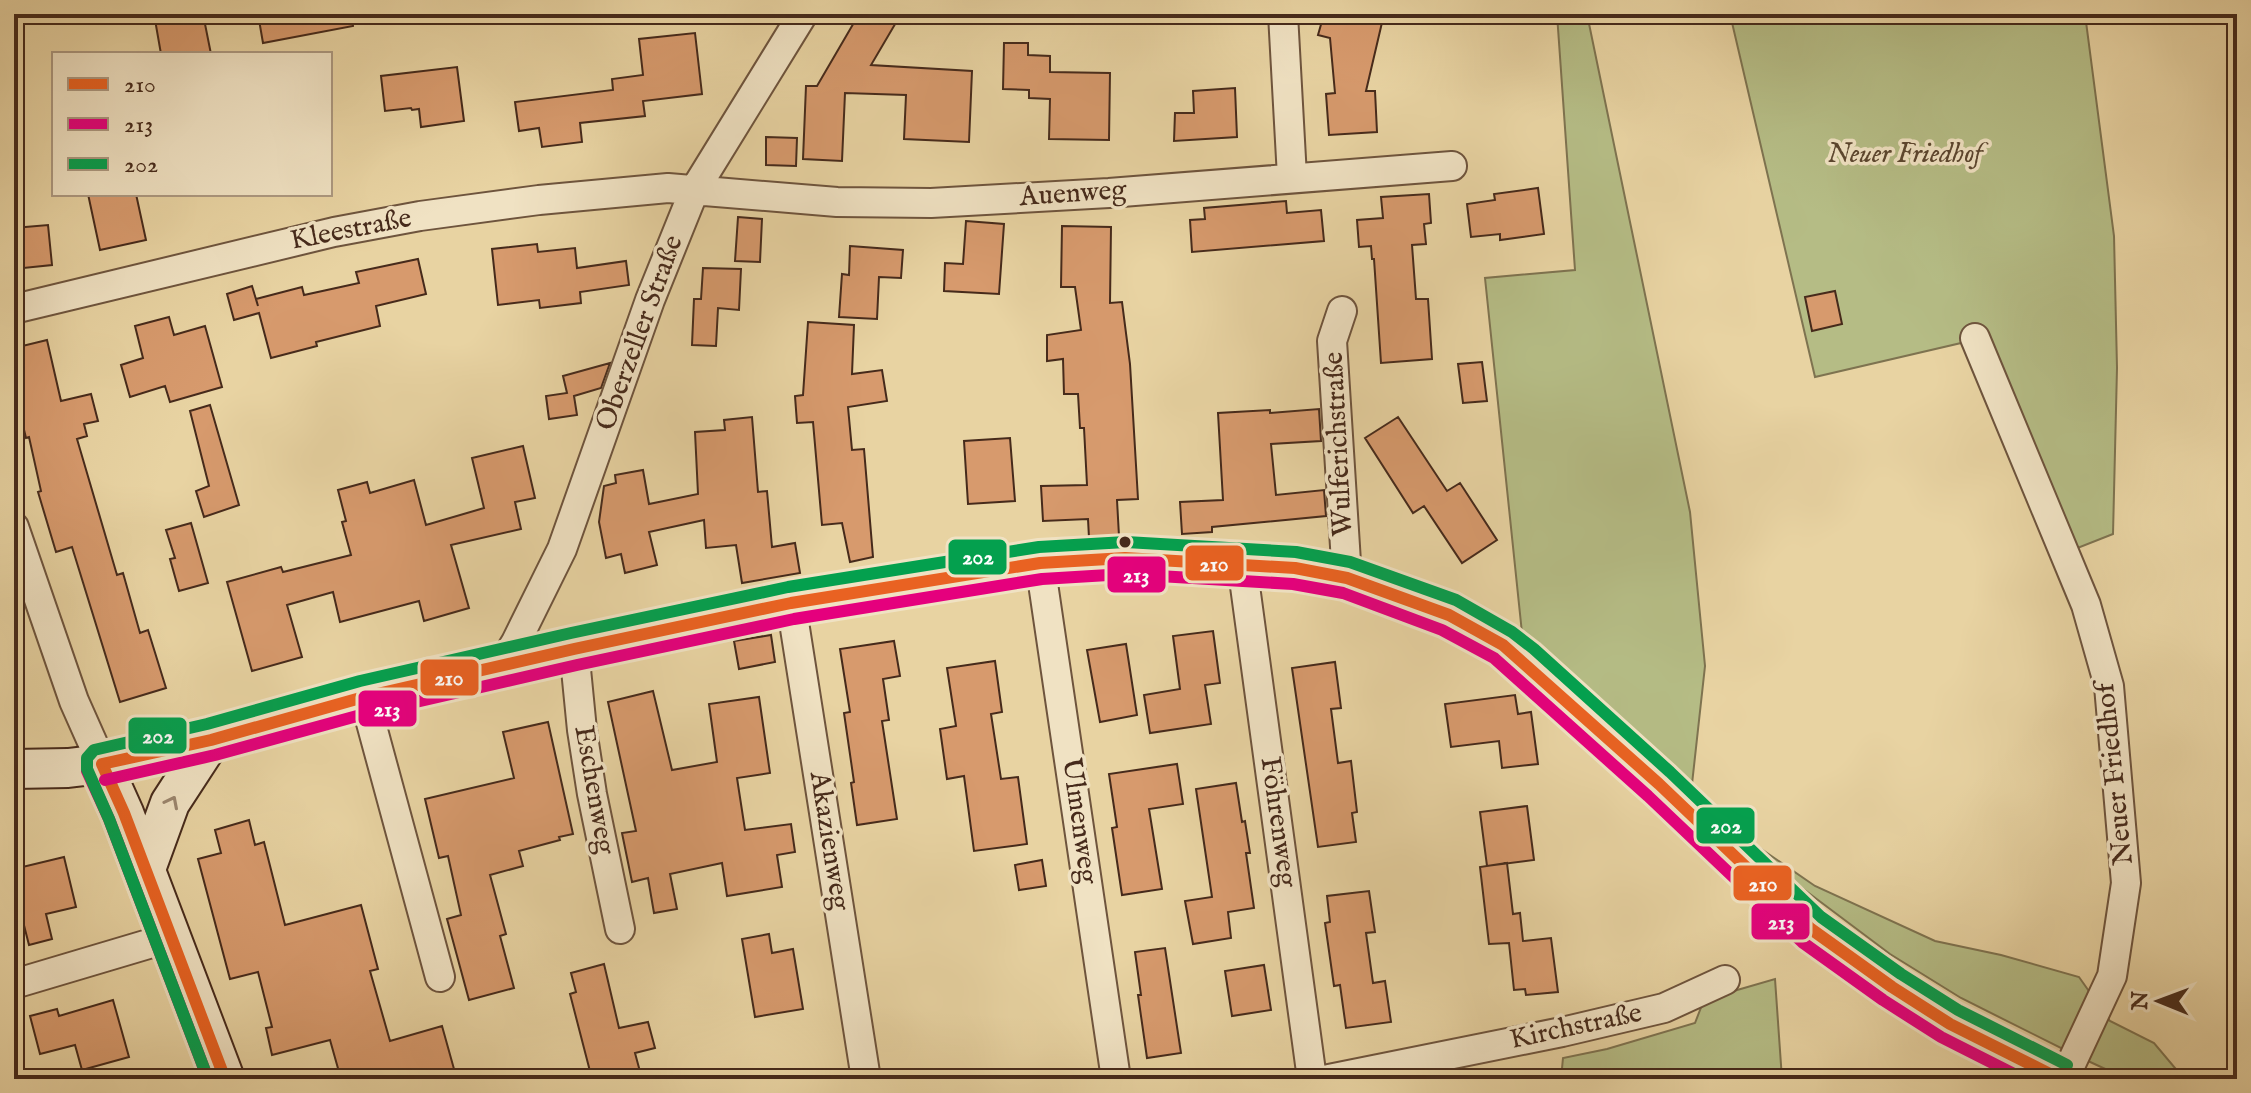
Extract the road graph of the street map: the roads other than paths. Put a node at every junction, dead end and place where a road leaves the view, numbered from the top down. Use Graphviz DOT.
graph roads {
  1 [pos="803,14"];
  2 [pos="1283,14"];
  3 [pos="1452,166"];
  4 [pos="1292,177"];
  5 [pos="694,191"];
  6 [pos="14,309"];
  7 [pos="1342,311"];
  8 [pos="1975,338"];
  9 [pos="14,527"];
  10 [pos="1040,563"];
  11 [pos="1242,564"];
  12 [pos="1347,578"];
  13 [pos="791,603"];
  14 [pos="574,649"];
  15 [pos="502,665"];
  16 [pos="364,697"];
  17 [pos="211,740"];
  18 [pos="102,764"];
  19 [pos="14,769"];
  20 [pos="146,869"];
  21 [pos="620,929"];
  22 [pos="172,937"];
  23 [pos="440,977"];
  24 [pos="1725,980"];
  25 [pos="14,984"];
  26 [pos="225,1079"];
  27 [pos="866,1079"];
  28 [pos="1116,1079"];
  29 [pos="1312,1079"];
  30 [pos="1329,1079"];
  31 [pos="2062,1079"];
  1 -- 5 [label="street, Oberzeller Straße"];
  2 -- 4 [label="street"];
  3 -- 4 [label="street, Auenweg"];
  4 -- 5 [label="street, Auenweg"];
  5 -- 6 [label="street, Kleestraße"];
  5 -- 15 [label="street, Oberzeller Straße"];
  7 -- 12 [label="street, Wulferichstraße"];
  8 -- 31 [label="street, Neuer Friedhof"];
  9 -- 18 [label="street"];
  10 -- 11 [label="main road, Wulferichstraße"];
  10 -- 13 [label="main road, Wulferichstraße"];
  10 -- 28 [label="street, Ulmenweg"];
  11 -- 12 [label="main road, Wulferichstraße"];
  11 -- 29 [label="street, Föhrenweg"];
  12 -- 31 [label="main road, Wulferichstraße"];
  13 -- 14 [label="main road, Wulferichstraße"];
  13 -- 27 [label="street, Akazienweg"];
  14 -- 15 [label="main road, Wulferichstraße"];
  14 -- 21 [label="street, Eschenweg"];
  15 -- 16 [label="main road, Wulferichstraße"];
  16 -- 17 [label="main road, Wulferichstraße"];
  16 -- 23 [label="street"];
  17 -- 18 [label="main road, Wulferichstraße"];
  20 -- 17 [label="main road, one-way"];
  18 -- 19 [label="main road, Wulferichstraße"];
  18 -- 20 [label="main road"];
  20 -- 22 [label="main road"];
  22 -- 25 [label="street"];
  22 -- 26 [label="main road"];
  24 -- 30 [label="street, Kirchstraße"];
}
